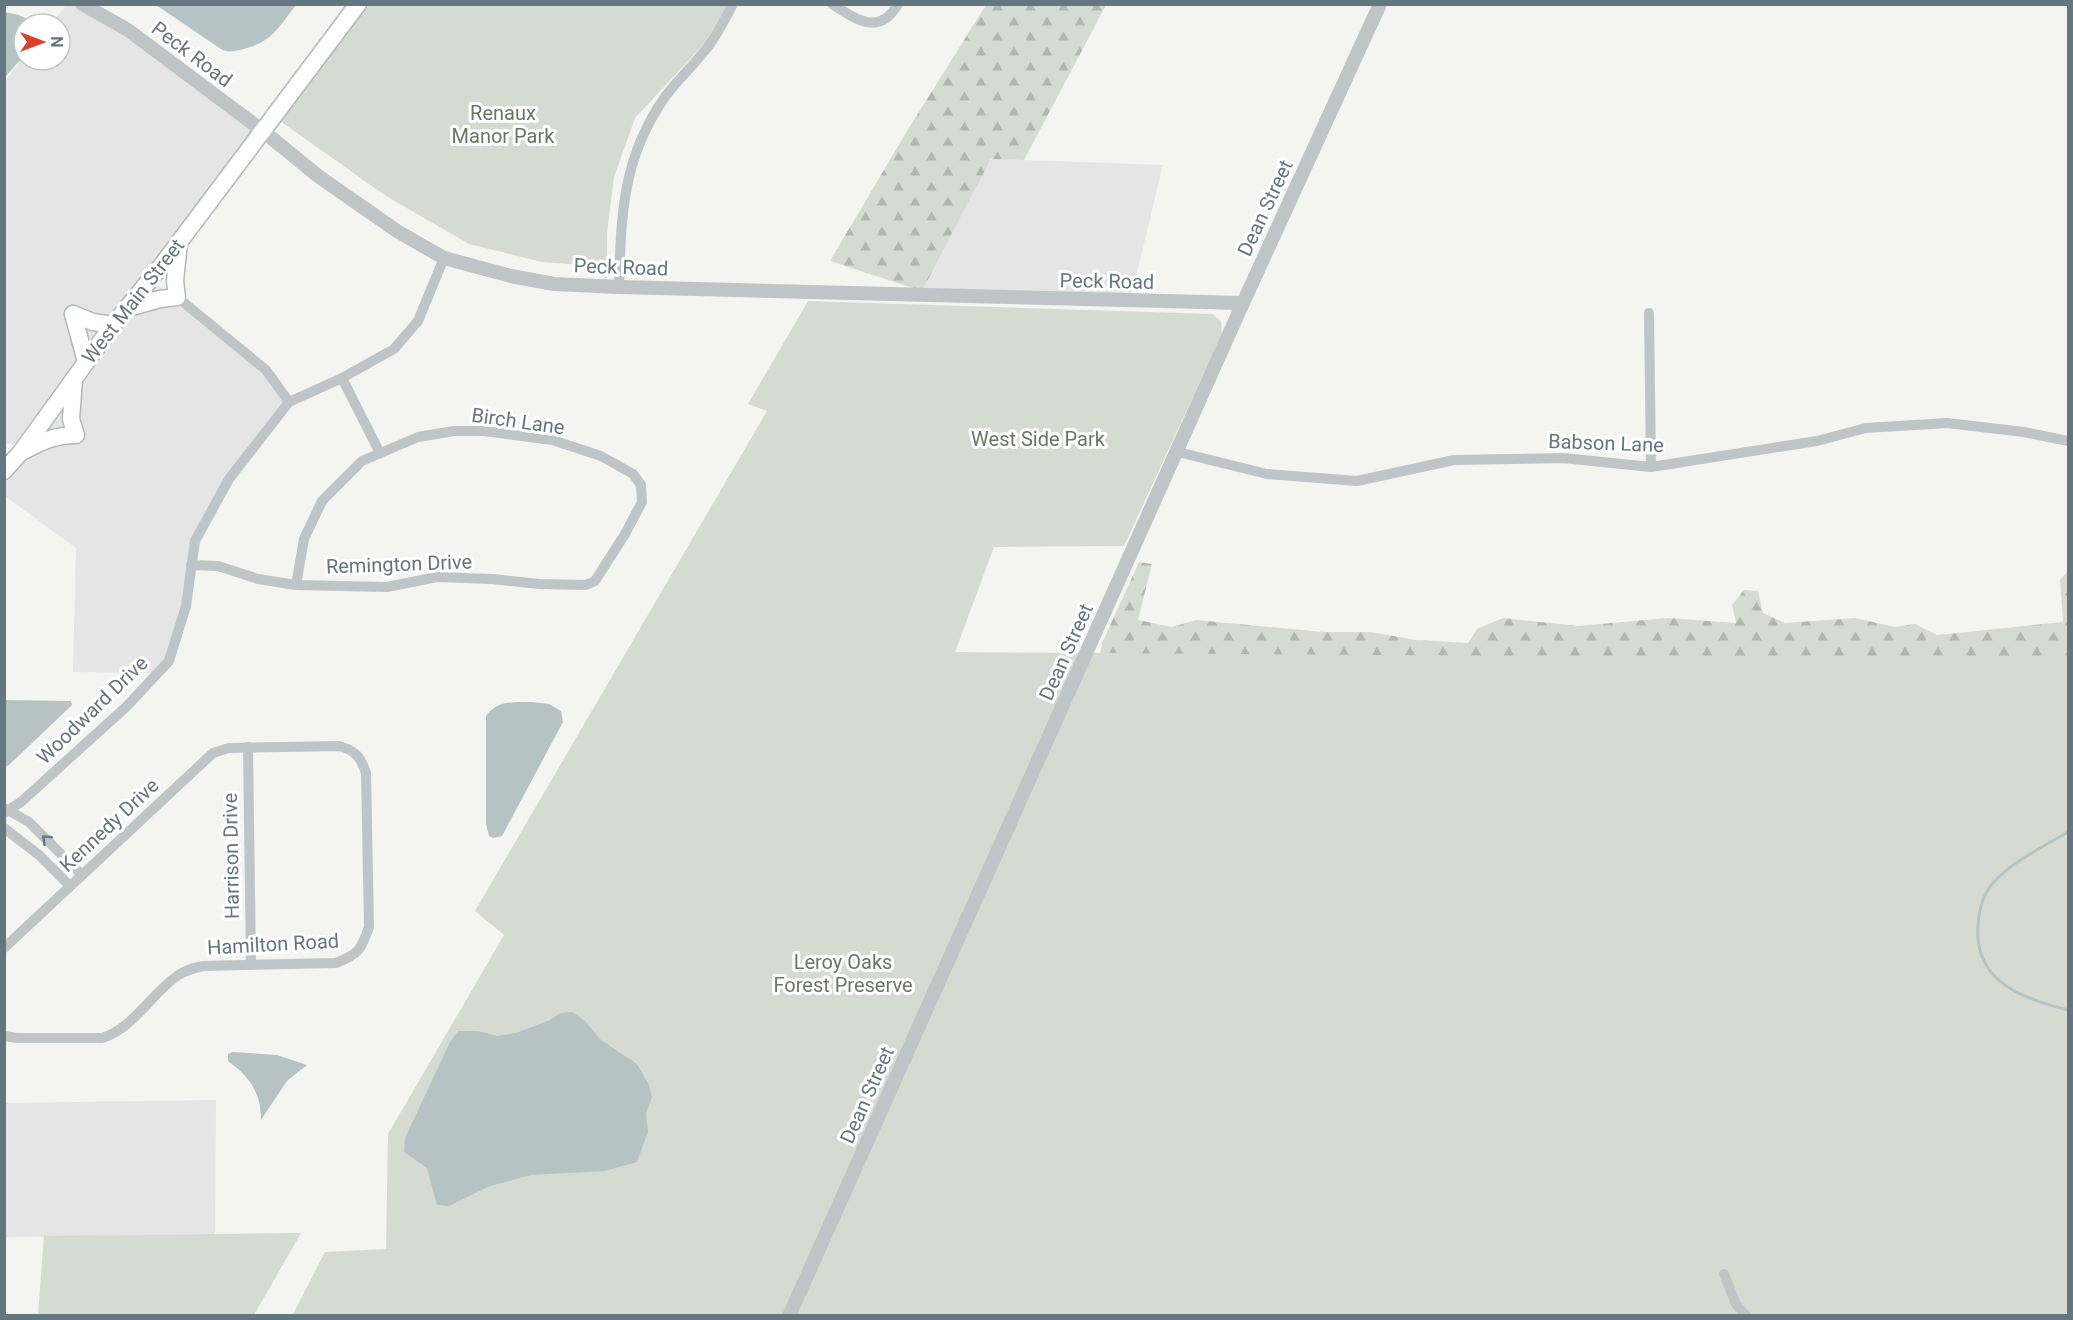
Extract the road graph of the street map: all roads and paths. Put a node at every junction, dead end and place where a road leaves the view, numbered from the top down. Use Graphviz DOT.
graph roads {
  1 [pos="82,4"];
  2 [pos="358,4"];
  3 [pos="733,4"];
  4 [pos="832,4"];
  5 [pos="898,4"];
  6 [pos="1380,4"];
  7 [pos="263,131"];
  8 [pos="179,242"];
  9 [pos="444,258"];
  10 [pos="619,287"];
  11 [pos="177,297"];
  12 [pos="1243,303"];
  13 [pos="128,308"];
  14 [pos="1649,313"];
  15 [pos="113,325"];
  16 [pos="86,362"];
  17 [pos="75,377"];
  18 [pos="342,378"];
  19 [pos="289,402"];
  20 [pos="2068,441"];
  21 [pos="21,452"];
  22 [pos="1178,452"];
  23 [pos="380,453"];
  24 [pos="1650,466"];
  25 [pos="4,471"];
  26 [pos="633,474"];
  27 [pos="191,565"];
  28 [pos="296,585"];
  29 [pos="248,747"];
  30 [pos="6,810"];
  31 [pos="4,828"];
  32 [pos="82,875"];
  33 [pos="70,886"];
  34 [pos="4,948"];
  35 [pos="251,964"];
  36 [pos="5,1039"];
  37 [pos="1724,1274"];
  38 [pos="1736,1310"];
  39 [pos="789,1316"];
  40 [pos="1746,1316"];
  1 -- 7 [label="street, Peck Road"];
  2 -- 7 [label="main road, West Main Street"];
  3 -- 10 [label="street"];
  4 -- 5 [label="street"];
  6 -- 12 [label="street, Dean Street"];
  7 -- 8 [label="main road, West Main Street"];
  7 -- 9 [label="street, Peck Road"];
  8 -- 11 [label="main road"];
  8 -- 13 [label="main road, West Main Street"];
  9 -- 10 [label="street, Peck Road"];
  9 -- 18 [label="street, Woodward Drive"];
  10 -- 12 [label="street, Peck Road"];
  11 -- 13 [label="main road"];
  11 -- 19 [label="street"];
  12 -- 22 [label="street, Dean Street"];
  13 -- 15 [label="main road, West Main Street"];
  14 -- 24 [label="street"];
  15 -- 16 [label="main road, West Main Street"];
  15 -- 16 [label="main road"];
  16 -- 17 [label="main road, West Main Street"];
  17 -- 21 [label="main road, West Main Street"];
  17 -- 21 [label="main road"];
  18 -- 19 [label="street, Woodward Drive"];
  18 -- 23 [label="street"];
  19 -- 27 [label="street, Woodward Drive"];
  20 -- 24 [label="street, Babson Lane"];
  21 -- 25 [label="main road, West Main Street"];
  22 -- 24 [label="street, Babson Lane"];
  22 -- 39 [label="street, Dean Street"];
  23 -- 26 [label="street, Birch Lane"];
  23 -- 28 [label="street, Birch Lane"];
  26 -- 28 [label="street, Remington Drive"];
  27 -- 28 [label="street, Remington Drive"];
  27 -- 30 [label="street, Woodward Drive"];
  29 -- 32 [label="street, Kennedy Drive"];
  29 -- 35 [label="street, Harrison Drive"];
  29 -- 35 [label="street, Hamilton Road"];
  32 -- 30 [label="street, one-way"];
  31 -- 33 [label="street"];
  32 -- 33 [label="street, Kennedy Drive"];
  33 -- 34 [label="street, Kennedy Drive"];
  35 -- 36 [label="street, Hamilton Road"];
  37 -- 38 [label="street"];
  38 -- 40 [label="street"];
}
